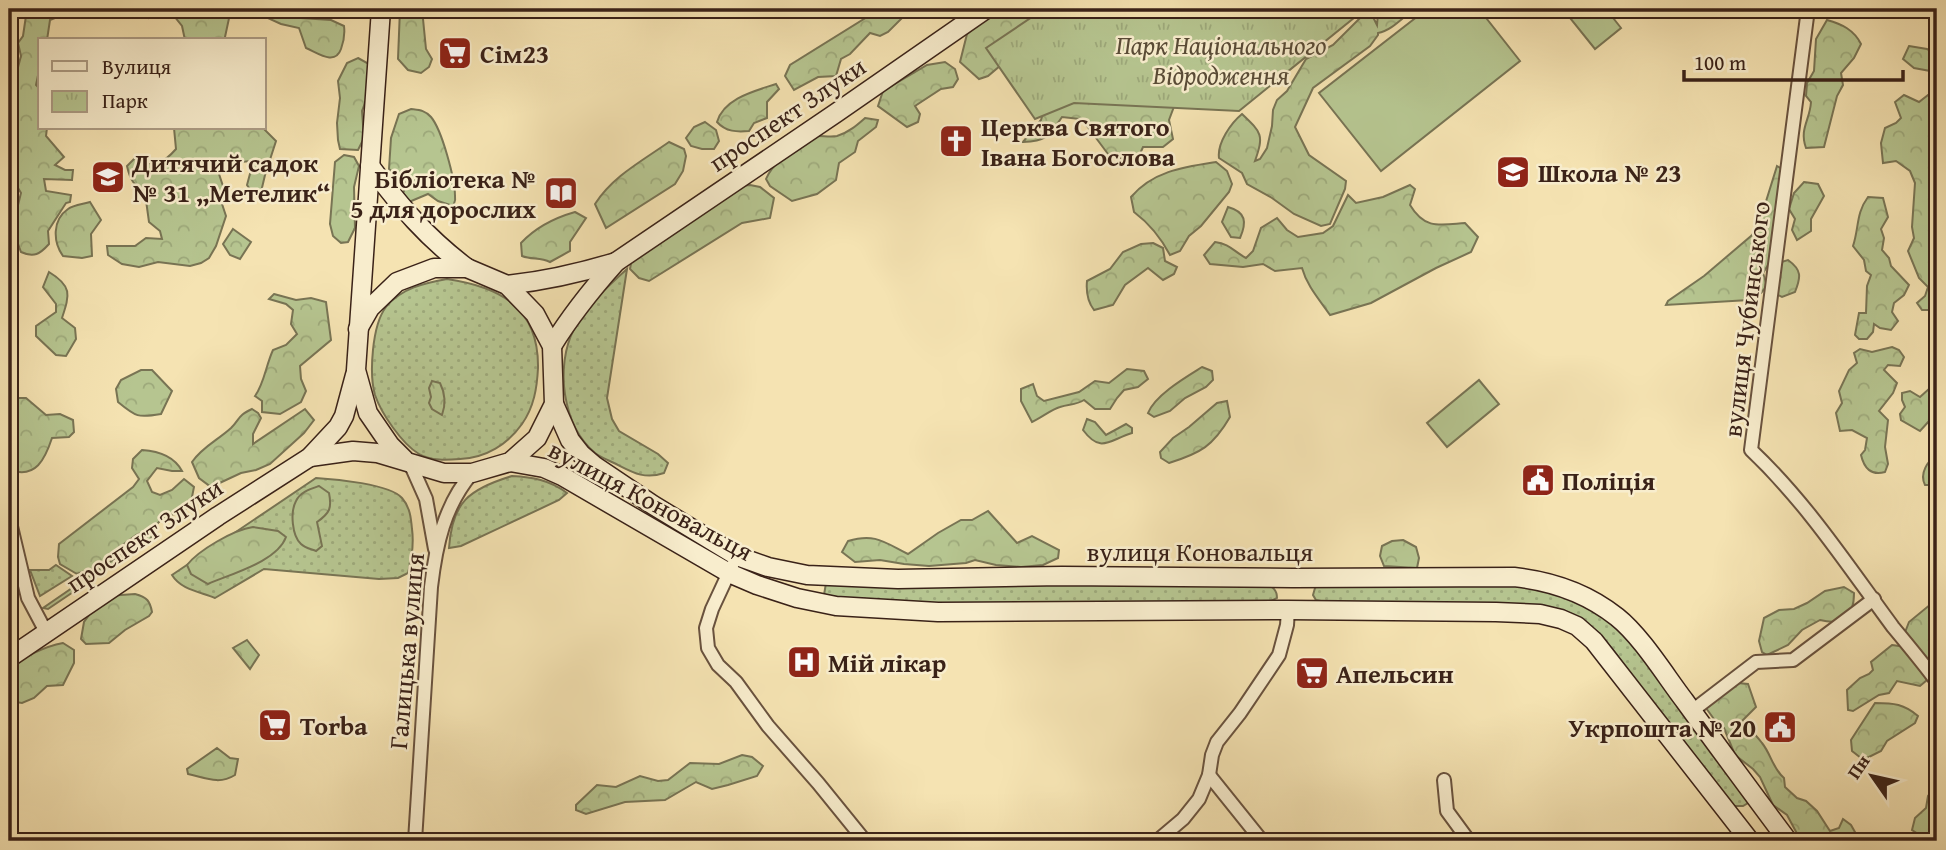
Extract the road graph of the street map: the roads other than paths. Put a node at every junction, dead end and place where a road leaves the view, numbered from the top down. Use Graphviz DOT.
graph roads {
  1 [pos="381,9"];
  2 [pos="986,9"];
  3 [pos="1808,9"];
  4 [pos="370,166"];
  5 [pos="616,262"];
  6 [pos="467,268"];
  7 [pos="507,285"];
  8 [pos="358,329"];
  9 [pos="552,346"];
  10 [pos="356,370"];
  11 [pos="554,404"];
  12 [pos="310,457"];
  13 [pos="408,462"];
  14 [pos="510,462"];
  15 [pos="472,473"];
  16 [pos="653,505"];
  17 [pos="9,518"];
  18 [pos="642,523"];
  19 [pos="435,552"];
  20 [pos="737,556"];
  21 [pos="729,573"];
  22 [pos="807,575"];
  23 [pos="1293,578"];
  24 [pos="797,598"];
  25 [pos="1874,599"];
  26 [pos="1288,610"];
  27 [pos="46,632"];
  28 [pos="9,658"];
  29 [pos="1937,681"];
  30 [pos="1692,712"];
  31 [pos="1209,775"];
  32 [pos="1444,780"];
  33 [pos="415,841"];
  34 [pos="865,841"];
  35 [pos="1157,841"];
  36 [pos="1262,841"];
  37 [pos="1469,841"];
  38 [pos="1751,841"];
  39 [pos="1788,841"];
  1 -- 4 [label="main road"];
  2 -- 5 [label="main road, проспект Злуки"];
  3 -- 25 [label="street, вулиця Чубинського"];
  4 -- 6 [label="main road"];
  4 -- 8 [label="main road"];
  5 -- 7 [label="main road, проспект Злуки"];
  5 -- 9 [label="main road, проспект Злуки"];
  6 -- 7 [label="main road"];
  6 -- 8 [label="main road"];
  7 -- 9 [label="main road"];
  8 -- 10 [label="main road"];
  9 -- 11 [label="main road"];
  10 -- 12 [label="main road, проспект Злуки"];
  10 -- 13 [label="main road"];
  11 -- 14 [label="main road"];
  11 -- 16 [label="main road, вулиця Коновальця"];
  12 -- 13 [label="main road, проспект Злуки"];
  12 -- 27 [label="main road, проспект Злуки"];
  13 -- 15 [label="main road"];
  13 -- 19 [label="street"];
  14 -- 15 [label="main road"];
  14 -- 18 [label="main road, вулиця Коновальця"];
  15 -- 19 [label="street, Галицька вулиця"];
  16 -- 18 [label="main road"];
  16 -- 20 [label="main road, вулиця Коновальця"];
  17 -- 27 [label="street"];
  18 -- 21 [label="main road, вулиця Коновальця"];
  19 -- 33 [label="street, Галицька вулиця"];
  20 -- 21 [label="street"];
  20 -- 22 [label="main road, вулиця Коновальця"];
  21 -- 24 [label="main road, вулиця Коновальця"];
  21 -- 34 [label="street"];
  22 -- 23 [label="main road, вулиця Коновальця"];
  22 -- 24 [label="main road"];
  23 -- 26 [label="main road"];
  23 -- 30 [label="main road, вулиця Коновальця"];
  24 -- 26 [label="main road, вулиця Коновальця"];
  25 -- 29 [label="street, вулиця Чубинського"];
  25 -- 30 [label="street"];
  26 -- 31 [label="street"];
  26 -- 38 [label="main road, вулиця Коновальця"];
  27 -- 28 [label="main road, проспект Злуки"];
  30 -- 39 [label="main road, вулиця Коновальця"];
  31 -- 35 [label="street"];
  31 -- 36 [label="street"];
  32 -- 37 [label="street"];
}
